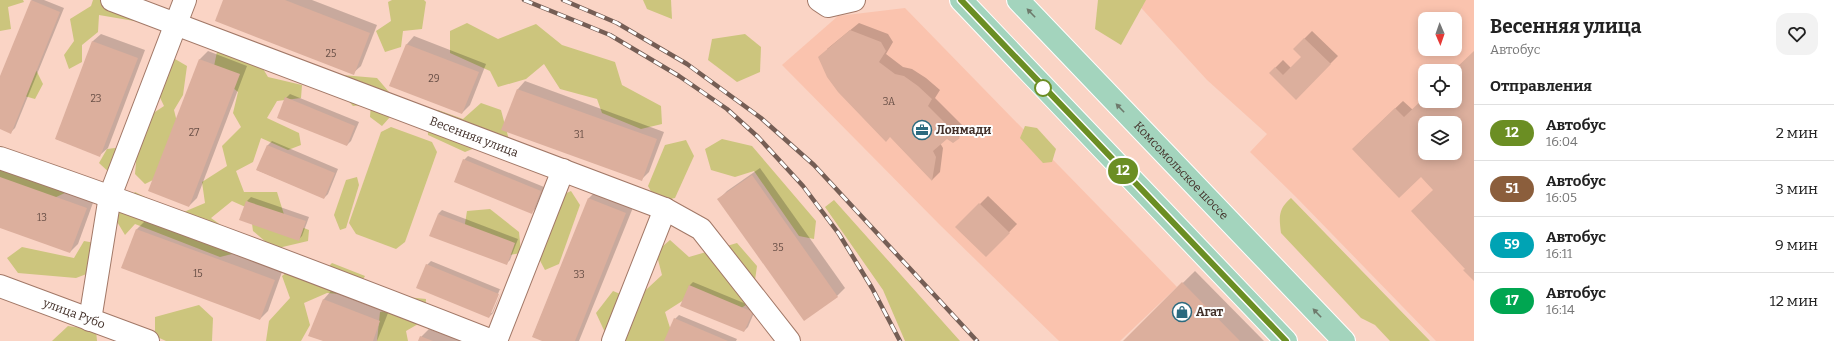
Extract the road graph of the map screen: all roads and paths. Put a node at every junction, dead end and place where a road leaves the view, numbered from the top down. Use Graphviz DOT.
graph roads {
  1 [pos="112,0"];
  2 [pos="185,0"];
  3 [pos="820,0"];
  4 [pos="854,0"];
  5 [pos="961,0"];
  6 [pos="1018,0"];
  7 [pos="175,24"];
  8 [pos="0,158"];
  9 [pos="562,170"];
  10 [pos="110,196"];
  11 [pos="665,209"];
  12 [pos="0,286"];
  13 [pos="90,320"];
  14 [pos="148,341"];
  15 [pos="492,341"];
  16 [pos="496,341"];
  17 [pos="613,341"];
  18 [pos="789,341"];
  19 [pos="1286,341"];
  20 [pos="1344,341"];
  1 -- 7 [label="street, Весенняя улица"];
  2 -- 7 [label="street"];
  3 -- 4 [label="street"];
  5 -- 19 [label="main road"];
  20 -- 6 [label="main road, Комсомольское шоссе, one-way"];
  7 -- 9 [label="street, Весенняя улица"];
  7 -- 10 [label="street"];
  8 -- 10 [label="street"];
  9 -- 11 [label="street, Весенняя улица"];
  9 -- 16 [label="street"];
  10 -- 13 [label="street"];
  10 -- 15 [label="street"];
  11 -- 17 [label="street"];
  11 -- 18 [label="street, Весенняя улица"];
  12 -- 13 [label="street, улица Рубо"];
  13 -- 14 [label="street, улица Рубо"];
}
